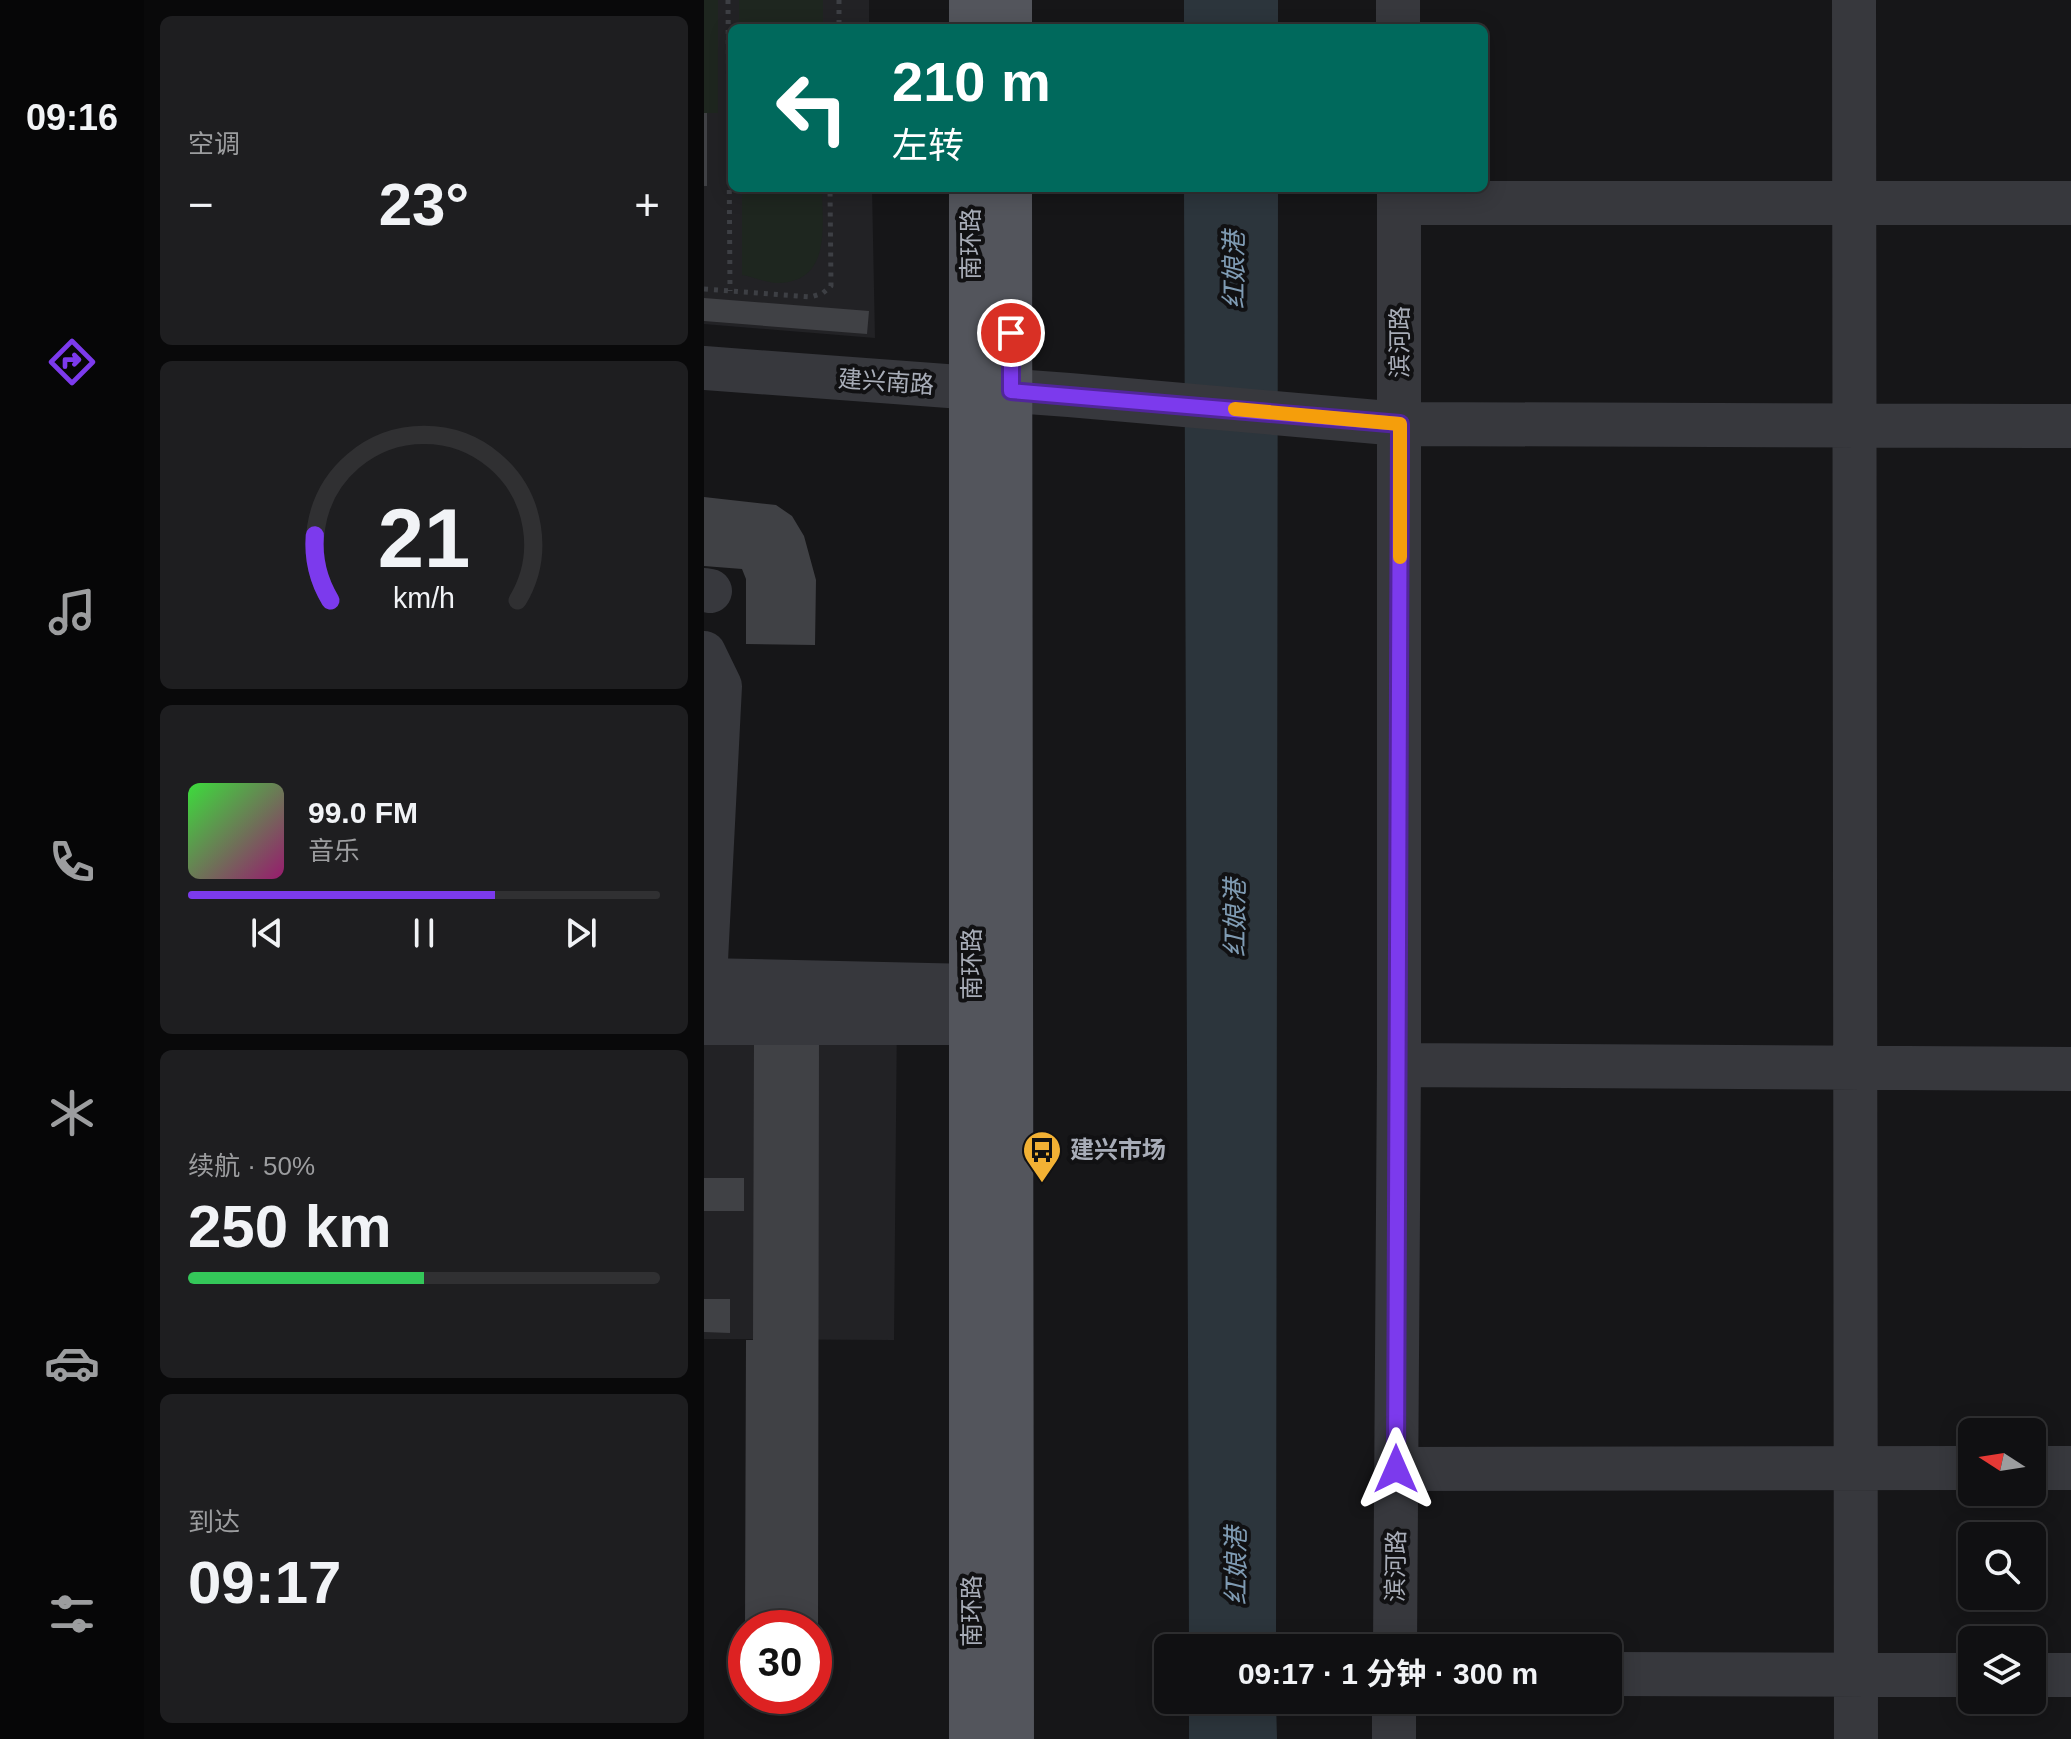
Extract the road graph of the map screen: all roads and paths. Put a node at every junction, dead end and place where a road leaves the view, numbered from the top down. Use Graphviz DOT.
graph roads {
  1 [pos="728,0"];
  2 [pos="839,0"];
  3 [pos="971,0"];
  4 [pos="1010,0"];
  5 [pos="1398,0"];
  6 [pos="1854,0"];
  7 [pos="728,24"];
  8 [pos="839,24"];
  9 [pos="971,24"];
  10 [pos="1010,24"];
  11 [pos="1398,24"];
  12 [pos="730,192"];
  13 [pos="830,192"];
  14 [pos="971,192"];
  15 [pos="1010,192"];
  16 [pos="1399,196"];
  17 [pos="1854,203"];
  18 [pos="2071,203"];
  19 [pos="704,289"];
  20 [pos="730,291"];
  21 [pos="704,368"];
  22 [pos="991,389"];
  23 [pos="1400,424"];
  24 [pos="1855,425"];
  25 [pos="2071,426"];
  26 [pos="704,653"];
  27 [pos="705,980"];
  28 [pos="972,1005"];
  29 [pos="704,1023"];
  30 [pos="1399,1065"];
  31 [pos="1855,1068"];
  32 [pos="2071,1069"];
  33 [pos="1958,1468"];
  34 [pos="2046,1468"];
  35 [pos="2071,1468"];
  36 [pos="1396,1469"];
  37 [pos="1856,1469"];
  38 [pos="1395,1634"];
  39 [pos="1622,1674"];
  40 [pos="1856,1675"];
  41 [pos="1958,1675"];
  42 [pos="2046,1675"];
  43 [pos="2071,1675"];
  44 [pos="1394,1714"];
  45 [pos="971,1739"];
  46 [pos="1012,1739"];
  47 [pos="1394,1739"];
  48 [pos="1856,1739"];
  1 -- 7 [label="path"];
  2 -- 8 [label="path"];
  3 -- 9 [label="main road"];
  4 -- 10 [label="main road"];
  5 -- 11 [label="street"];
  6 -- 17 [label="street"];
  12 -- 20 [label="path"];
  13 -- 20 [label="path"];
  14 -- 22 [label="main road, 南环路"];
  15 -- 22 [label="main road, 南环路"];
  16 -- 17 [label="street"];
  16 -- 23 [label="street, 滨河路"];
  17 -- 18 [label="street"];
  17 -- 24 [label="street"];
  19 -- 20 [label="path"];
  21 -- 22 [label="street, 建兴南路"];
  22 -- 23 [label="street, 建兴南路"];
  22 -- 28 [label="main road, 南环路"];
  22 -- 46 [label="main road, 南环路"];
  23 -- 24 [label="street, 建兴南路"];
  23 -- 30 [label="street, 滨河路"];
  24 -- 25 [label="street, 建兴南路"];
  24 -- 31 [label="street"];
  26 -- 27 [label="street"];
  27 -- 28 [label="street"];
  28 -- 29 [label="street"];
  28 -- 45 [label="main road, 南环路"];
  30 -- 31 [label="street"];
  30 -- 36 [label="street, 滨河路"];
  31 -- 32 [label="street"];
  31 -- 37 [label="street"];
  33 -- 37 [label="street"];
  34 -- 35 [label="street"];
  36 -- 37 [label="street"];
  36 -- 38 [label="street, 滨河路"];
  37 -- 40 [label="street"];
  39 -- 40 [label="street"];
  40 -- 41 [label="street"];
  40 -- 48 [label="street"];
  42 -- 43 [label="street"];
  44 -- 47 [label="street"];
}
